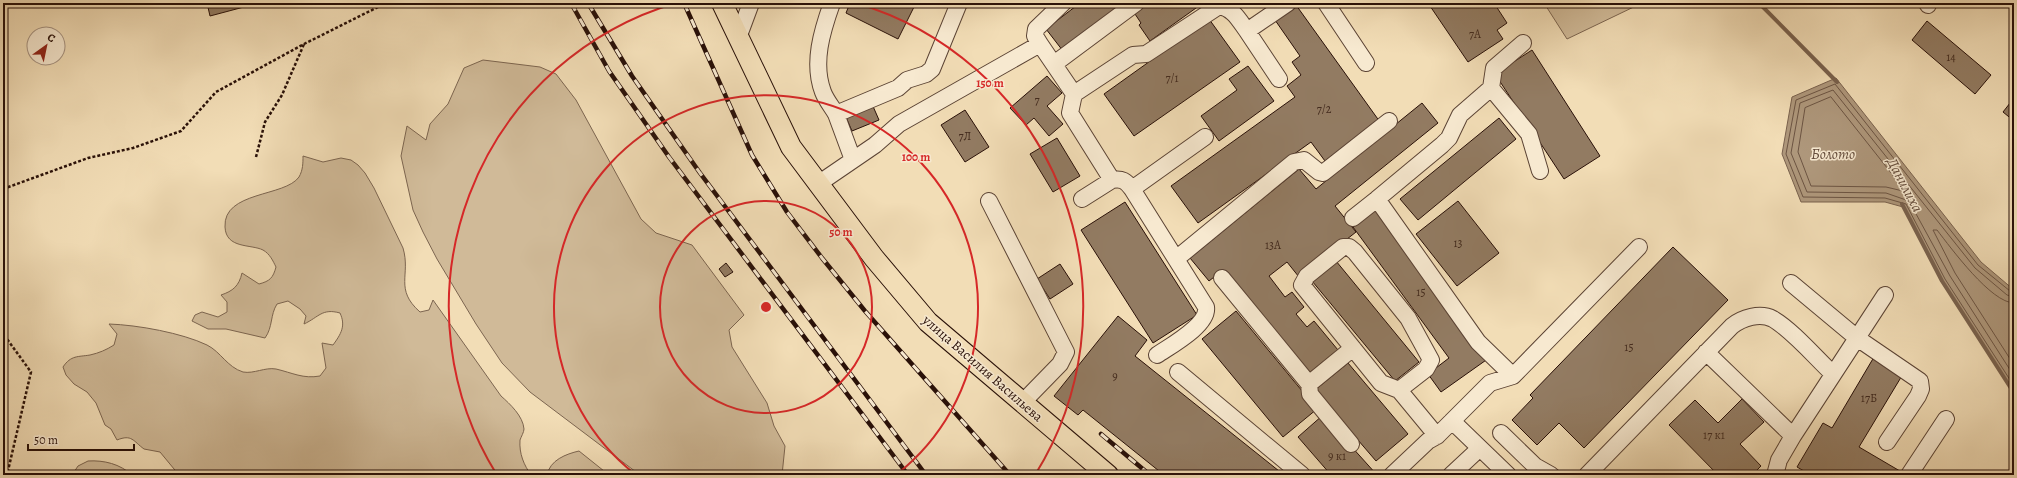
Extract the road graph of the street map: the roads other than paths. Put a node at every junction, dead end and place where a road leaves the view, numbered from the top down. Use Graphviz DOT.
graph roads {
  1 [pos="722,3"];
  2 [pos="751,3"];
  3 [pos="832,3"];
  4 [pos="959,3"];
  5 [pos="1063,3"];
  6 [pos="1136,3"];
  7 [pos="1288,3"];
  8 [pos="1326,3"];
  9 [pos="1247,31"];
  10 [pos="738,38"];
  11 [pos="1523,43"];
  12 [pos="1040,44"];
  13 [pos="1366,63"];
  14 [pos="1054,64"];
  15 [pos="1279,79"];
  16 [pos="1491,88"];
  17 [pos="1074,94"];
  18 [pos="836,114"];
  19 [pos="1389,121"];
  20 [pos="1205,137"];
  21 [pos="853,160"];
  22 [pos="1540,171"];
  23 [pos="1112,180"];
  24 [pos="818,184"];
  25 [pos="1132,189"];
  26 [pos="1082,199"];
  27 [pos="1376,199"];
  28 [pos="989,200"];
  29 [pos="1353,218"];
  30 [pos="1639,247"];
  31 [pos="1176,259"];
  32 [pos="1222,278"];
  33 [pos="1792,283"];
  34 [pos="1885,295"];
  35 [pos="1857,338"];
  36 [pos="1353,348"];
  37 [pos="1706,352"];
  38 [pos="1158,355"];
  39 [pos="1178,372"];
  40 [pos="1833,374"];
  41 [pos="1513,376"];
  42 [pos="1309,384"];
  43 [pos="1399,390"];
  44 [pos="1022,403"];
  45 [pos="1946,419"];
  46 [pos="1452,421"];
  47 [pos="1501,433"];
  48 [pos="1437,436"];
  49 [pos="1792,436"];
  50 [pos="1887,442"];
  51 [pos="1351,444"];
  52 [pos="1480,448"];
  53 [pos="1506,474"];
  54 [pos="1108,475"];
  55 [pos="1302,475"];
  56 [pos="1392,475"];
  57 [pos="1451,475"];
  58 [pos="1551,475"];
  59 [pos="1587,475"];
  60 [pos="1775,475"];
  61 [pos="1909,475"];
  1 -- 10 [label="main road, улица Василия Васильева"];
  2 -- 10 [label="lane"];
  3 -- 18 [label="lane"];
  4 -- 18 [label="lane"];
  5 -- 12 [label="lane"];
  6 -- 14 [label="lane"];
  7 -- 9 [label="lane"];
  8 -- 13 [label="lane"];
  9 -- 15 [label="lane"];
  9 -- 17 [label="lane"];
  10 -- 24 [label="main road, улица Василия Васильева"];
  11 -- 16 [label="lane"];
  12 -- 14 [label="lane"];
  12 -- 21 [label="lane"];
  14 -- 17 [label="lane"];
  16 -- 22 [label="lane"];
  16 -- 27 [label="lane"];
  17 -- 23 [label="lane"];
  18 -- 21 [label="lane"];
  19 -- 31 [label="lane"];
  20 -- 25 [label="lane"];
  21 -- 24 [label="lane"];
  23 -- 25 [label="lane"];
  23 -- 26 [label="lane"];
  24 -- 44 [label="main road, улица Василия Васильева"];
  25 -- 31 [label="lane"];
  27 -- 29 [label="lane"];
  27 -- 41 [label="lane"];
  28 -- 44 [label="lane"];
  30 -- 41 [label="lane"];
  31 -- 38 [label="lane"];
  32 -- 42 [label="lane"];
  33 -- 35 [label="lane"];
  34 -- 35 [label="lane"];
  35 -- 40 [label="lane"];
  35 -- 50 [label="lane"];
  36 -- 42 [label="lane"];
  36 -- 43 [label="lane"];
  36 -- 43 [label="lane"];
  37 -- 40 [label="lane"];
  37 -- 49 [label="lane"];
  37 -- 59 [label="lane"];
  39 -- 55 [label="lane"];
  40 -- 49 [label="lane"];
  41 -- 46 [label="lane"];
  42 -- 51 [label="lane"];
  43 -- 48 [label="lane"];
  44 -- 54 [label="main road, улица Василия Васильева"];
  45 -- 61 [label="lane"];
  46 -- 48 [label="lane"];
  46 -- 52 [label="lane"];
  47 -- 58 [label="lane"];
  48 -- 56 [label="lane"];
  49 -- 60 [label="lane"];
  52 -- 53 [label="lane"];
  52 -- 57 [label="lane"];
}
